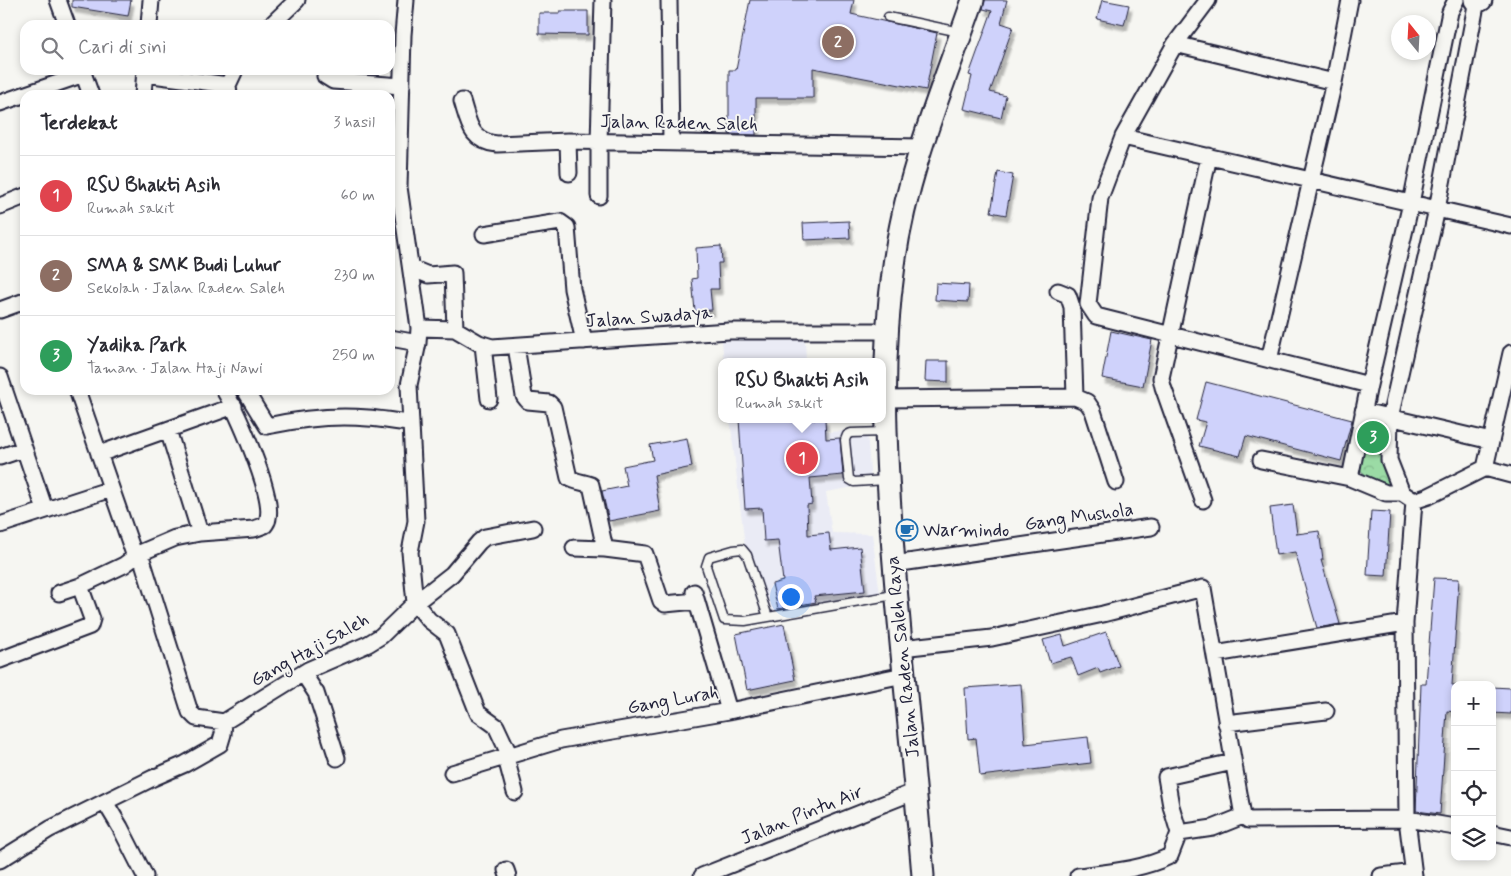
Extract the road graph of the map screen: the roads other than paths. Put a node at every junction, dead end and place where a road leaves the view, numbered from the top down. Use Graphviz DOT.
graph roads {
  1 [pos="58,0"];
  2 [pos="151,0"];
  3 [pos="296,0"];
  4 [pos="406,0"];
  5 [pos="603,0"];
  6 [pos="669,0"];
  7 [pos="974,0"];
  8 [pos="1208,0"];
  9 [pos="1350,0"];
  10 [pos="1456,0"];
  11 [pos="1476,0"];
  12 [pos="1481,0"];
  13 [pos="888,17"];
  14 [pos="65,20"];
  15 [pos="149,20"];
  16 [pos="276,20"];
  17 [pos="962,33"];
  18 [pos="1175,44"];
  19 [pos="75,75"];
  20 [pos="84,75"];
  21 [pos="145,75"];
  22 [pos="159,75"];
  23 [pos="233,75"];
  24 [pos="325,76"];
  25 [pos="1334,82"];
  26 [pos="402,86"];
  27 [pos="35,90"];
  28 [pos="89,90"];
  29 [pos="143,90"];
  30 [pos="228,90"];
  31 [pos="20,96"];
  32 [pos="462,101"];
  33 [pos="0,103"];
  34 [pos="1123,137"];
  35 [pos="568,140"];
  36 [pos="598,142"];
  37 [pos="671,142"];
  38 [pos="395,146"];
  39 [pos="922,147"];
  40 [pos="1209,156"];
  41 [pos="569,173"];
  42 [pos="1311,180"];
  43 [pos="599,196"];
  44 [pos="20,198"];
  45 [pos="1411,203"];
  46 [pos="0,206"];
  47 [pos="1437,209"];
  48 [pos="1511,226"];
  49 [pos="484,234"];
  50 [pos="411,268"];
  51 [pos="1058,291"];
  52 [pos="20,303"];
  53 [pos="0,310"];
  54 [pos="455,329"];
  55 [pos="886,331"];
  56 [pos="1170,334"];
  57 [pos="419,336"];
  58 [pos="395,338"];
  59 [pos="584,341"];
  60 [pos="483,345"];
  61 [pos="516,346"];
  62 [pos="1511,353"];
  63 [pos="886,358"];
  64 [pos="1269,360"];
  65 [pos="0,379"];
  66 [pos="1369,385"];
  67 [pos="78,395"];
  68 [pos="227,395"];
  69 [pos="248,395"];
  70 [pos="1074,397"];
  71 [pos="489,399"];
  72 [pos="886,399"];
  73 [pos="234,406"];
  74 [pos="1363,411"];
  75 [pos="1390,418"];
  76 [pos="411,423"];
  77 [pos="886,423"];
  78 [pos="168,430"];
  79 [pos="886,432"];
  80 [pos="1491,441"];
  81 [pos="24,449"];
  82 [pos="99,454"];
  83 [pos="0,457"];
  84 [pos="1261,460"];
  85 [pos="1485,468"];
  86 [pos="1511,475"];
  87 [pos="1350,478"];
  88 [pos="888,480"];
  89 [pos="1116,482"];
  90 [pos="111,489"];
  91 [pos="1408,497"];
  92 [pos="1203,500"];
  93 [pos="45,510"];
  94 [pos="0,524"];
  95 [pos="1151,527"];
  96 [pos="533,528"];
  97 [pos="200,533"];
  98 [pos="574,548"];
  99 [pos="605,549"];
  100 [pos="137,555"];
  101 [pos="894,564"];
  102 [pos="80,586"];
  103 [pos="59,594"];
  104 [pos="896,595"];
  105 [pos="415,604"];
  106 [pos="768,617"];
  107 [pos="1405,624"];
  108 [pos="902,648"];
  109 [pos="1215,654"];
  110 [pos="0,660"];
  111 [pos="303,673"];
  112 [pos="904,675"];
  113 [pos="729,711"];
  114 [pos="1326,711"];
  115 [pos="224,722"];
  116 [pos="1226,723"];
  117 [pos="508,757"];
  118 [pos="337,758"];
  119 [pos="1233,762"];
  120 [pos="452,773"];
  121 [pos="916,791"];
  122 [pos="515,792"];
  123 [pos="104,802"];
  124 [pos="1243,816"];
  125 [pos="1408,819"];
  126 [pos="1451,825"];
  127 [pos="1179,834"];
  128 [pos="1496,834"];
  129 [pos="1511,837"];
  130 [pos="0,860"];
  131 [pos="1411,875"];
  132 [pos="145,876"];
  133 [pos="702,876"];
  134 [pos="923,876"];
  135 [pos="1078,876"];
  136 [pos="1381,876"];
  1 -- 14 [label="street"];
  2 -- 15 [label="street"];
  3 -- 16 [label="street"];
  4 -- 26 [label="street"];
  5 -- 36 [label="street"];
  6 -- 37 [label="street"];
  7 -- 17 [label="main road, Jalan Raden Saleh Raya"];
  8 -- 18 [label="street"];
  9 -- 25 [label="street"];
  10 -- 45 [label="street"];
  11 -- 12 [label="main road"];
  11 -- 47 [label="street"];
  13 -- 17 [label="lane"];
  17 -- 39 [label="main road, Jalan Raden Saleh Raya"];
  18 -- 25 [label="street"];
  18 -- 34 [label="street"];
  19 -- 27 [label="street"];
  20 -- 28 [label="street"];
  21 -- 29 [label="street"];
  22 -- 30 [label="street"];
  23 -- 30 [label="street"];
  24 -- 26 [label="street"];
  25 -- 42 [label="street"];
  26 -- 38 [label="street"];
  31 -- 33 [label="street"];
  32 -- 35 [label="street, Jalan Raden Saleh"];
  34 -- 40 [label="street"];
  34 -- 56 [label="street"];
  35 -- 36 [label="street, Jalan Raden Saleh"];
  35 -- 41 [label="street"];
  36 -- 37 [label="street, Jalan Raden Saleh"];
  36 -- 43 [label="street"];
  37 -- 39 [label="street, Jalan Raden Saleh"];
  38 -- 50 [label="street"];
  39 -- 55 [label="main road, Jalan Raden Saleh Raya"];
  40 -- 42 [label="street"];
  40 -- 56 [label="street"];
  42 -- 45 [label="street"];
  42 -- 64 [label="street"];
  44 -- 46 [label="street"];
  45 -- 47 [label="street"];
  45 -- 66 [label="street"];
  47 -- 48 [label="street"];
  47 -- 75 [label="street"];
  49 -- 59 [label="street"];
  50 -- 54 [label="street"];
  50 -- 57 [label="street"];
  51 -- 70 [label="street"];
  52 -- 53 [label="street"];
  54 -- 57 [label="street, Jalan Swadaya"];
  54 -- 60 [label="street, Jalan Swadaya"];
  55 -- 59 [label="street, Jalan Swadaya"];
  55 -- 63 [label="main road, Jalan Raden Saleh Raya"];
  56 -- 64 [label="street"];
  56 -- 92 [label="street"];
  57 -- 58 [label="street, Jalan Swadaya"];
  57 -- 76 [label="street"];
  59 -- 61 [label="street, Jalan Swadaya"];
  60 -- 61 [label="street, Jalan Swadaya"];
  60 -- 71 [label="street"];
  61 -- 99 [label="street"];
  62 -- 80 [label="street"];
  64 -- 66 [label="street"];
  65 -- 81 [label="street"];
  66 -- 74 [label="street"];
  67 -- 82 [label="street"];
  68 -- 73 [label="street"];
  69 -- 76 [label="street"];
  70 -- 72 [label="street"];
  70 -- 89 [label="street"];
  73 -- 78 [label="street"];
  73 -- 97 [label="street"];
  74 -- 75 [label="street"];
  74 -- 87 [label="street"];
  75 -- 80 [label="street"];
  75 -- 91 [label="street"];
  76 -- 105 [label="street"];
  77 -- 79 [label="main road, Jalan Raden Saleh Raya"];
  78 -- 82 [label="street"];
  78 -- 97 [label="street"];
  79 -- 88 [label="main road, Jalan Raden Saleh Raya"];
  79 -- 88 [label="lane"];
  80 -- 85 [label="street"];
  81 -- 83 [label="street"];
  81 -- 93 [label="street"];
  82 -- 90 [label="street"];
  84 -- 87 [label="street"];
  85 -- 86 [label="street"];
  85 -- 91 [label="street"];
  87 -- 91 [label="street"];
  88 -- 101 [label="main road, Jalan Raden Saleh Raya"];
  90 -- 93 [label="street"];
  90 -- 100 [label="street"];
  91 -- 107 [label="street"];
  93 -- 94 [label="street"];
  95 -- 101 [label="street, Gang Mushola"];
  96 -- 105 [label="street, Gang Haji Saleh"];
  97 -- 100 [label="street"];
  98 -- 99 [label="street"];
  99 -- 113 [label="street"];
  100 -- 102 [label="street"];
  100 -- 115 [label="street"];
  101 -- 104 [label="main road, Jalan Raden Saleh Raya"];
  102 -- 103 [label="street"];
  102 -- 110 [label="street"];
  104 -- 106 [label="lane"];
  104 -- 108 [label="main road, Jalan Raden Saleh Raya"];
  105 -- 111 [label="street, Gang Haji Saleh"];
  105 -- 117 [label="street"];
  106 -- 106 [label="lane"];
  107 -- 109 [label="street"];
  107 -- 125 [label="street"];
  108 -- 109 [label="street"];
  108 -- 112 [label="main road, Jalan Raden Saleh Raya"];
  109 -- 116 [label="street"];
  111 -- 115 [label="street, Gang Haji Saleh"];
  111 -- 118 [label="street"];
  112 -- 113 [label="street, Gang Lurah"];
  112 -- 121 [label="main road, Jalan Raden Saleh Raya"];
  113 -- 117 [label="street, Gang Lurah"];
  114 -- 116 [label="street"];
  115 -- 123 [label="street"];
  116 -- 119 [label="street"];
  117 -- 120 [label="street, Gang Lurah"];
  117 -- 122 [label="street"];
  119 -- 124 [label="street"];
  119 -- 127 [label="street"];
  121 -- 133 [label="street, Jalan Pintu Air"];
  121 -- 134 [label="main road, Jalan Raden Saleh Raya"];
  123 -- 130 [label="street"];
  123 -- 132 [label="street"];
  124 -- 125 [label="street"];
  124 -- 127 [label="street"];
  125 -- 126 [label="street"];
  125 -- 131 [label="street"];
  127 -- 135 [label="street"];
  128 -- 129 [label="street"];
  131 -- 136 [label="street"];
}
